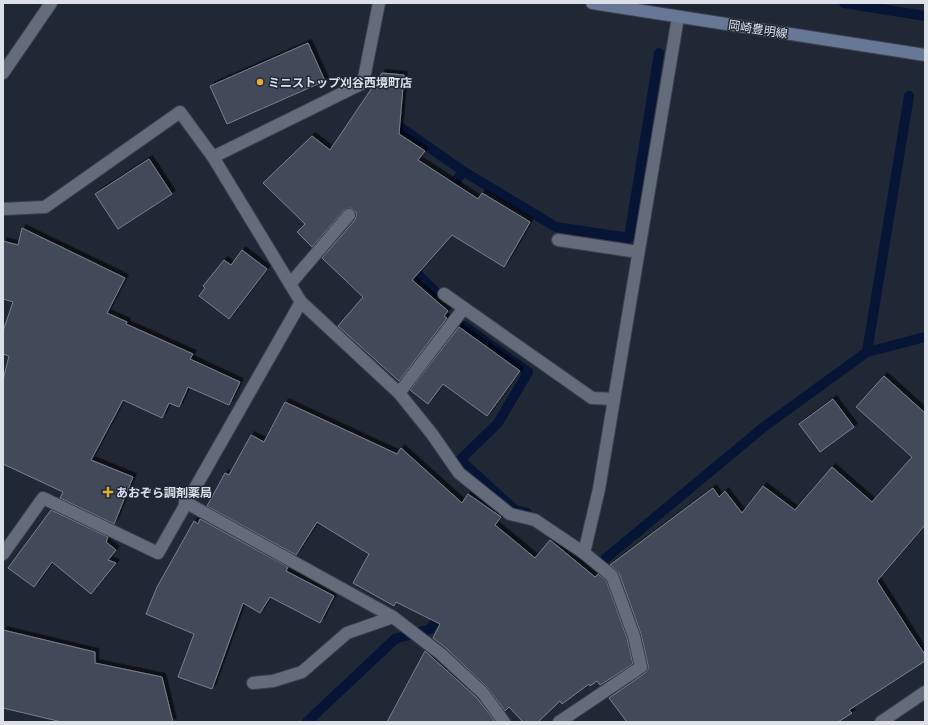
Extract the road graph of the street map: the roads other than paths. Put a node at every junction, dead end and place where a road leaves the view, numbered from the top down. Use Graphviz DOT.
graph roads {
  1 [pos="51,3"];
  2 [pos="379,3"];
  3 [pos="592,3"];
  4 [pos="678,16"];
  5 [pos="925,55"];
  6 [pos="3,73"];
  7 [pos="213,157"];
  8 [pos="3,209"];
  9 [pos="349,215"];
  10 [pos="558,240"];
  11 [pos="638,252"];
  12 [pos="290,284"];
  13 [pos="444,294"];
  14 [pos="301,302"];
  15 [pos="464,308"];
  16 [pos="399,393"];
  17 [pos="614,399"];
  18 [pos="186,502"];
  19 [pos="584,553"];
  20 [pos="3,554"];
  21 [pos="394,618"];
  22 [pos="252,683"];
  23 [pos="925,692"];
  24 [pos="504,722"];
  25 [pos="559,722"];
  26 [pos="881,722"];
  1 -- 6 [label="street"];
  2 -- 7 [label="street"];
  3 -- 4 [label="main road, 岡崎豊明線"];
  4 -- 5 [label="main road, 岡崎豊明線"];
  4 -- 11 [label="street"];
  7 -- 8 [label="street"];
  7 -- 12 [label="street"];
  9 -- 12 [label="street"];
  10 -- 11 [label="street"];
  11 -- 17 [label="street"];
  12 -- 14 [label="street"];
  13 -- 15 [label="street"];
  14 -- 16 [label="street"];
  14 -- 18 [label="street"];
  15 -- 16 [label="street"];
  15 -- 17 [label="street"];
  16 -- 19 [label="street"];
  17 -- 19 [label="street"];
  18 -- 20 [label="street"];
  18 -- 21 [label="street"];
  19 -- 25 [label="street"];
  21 -- 22 [label="street"];
  21 -- 24 [label="street"];
  23 -- 26 [label="street"];
}
